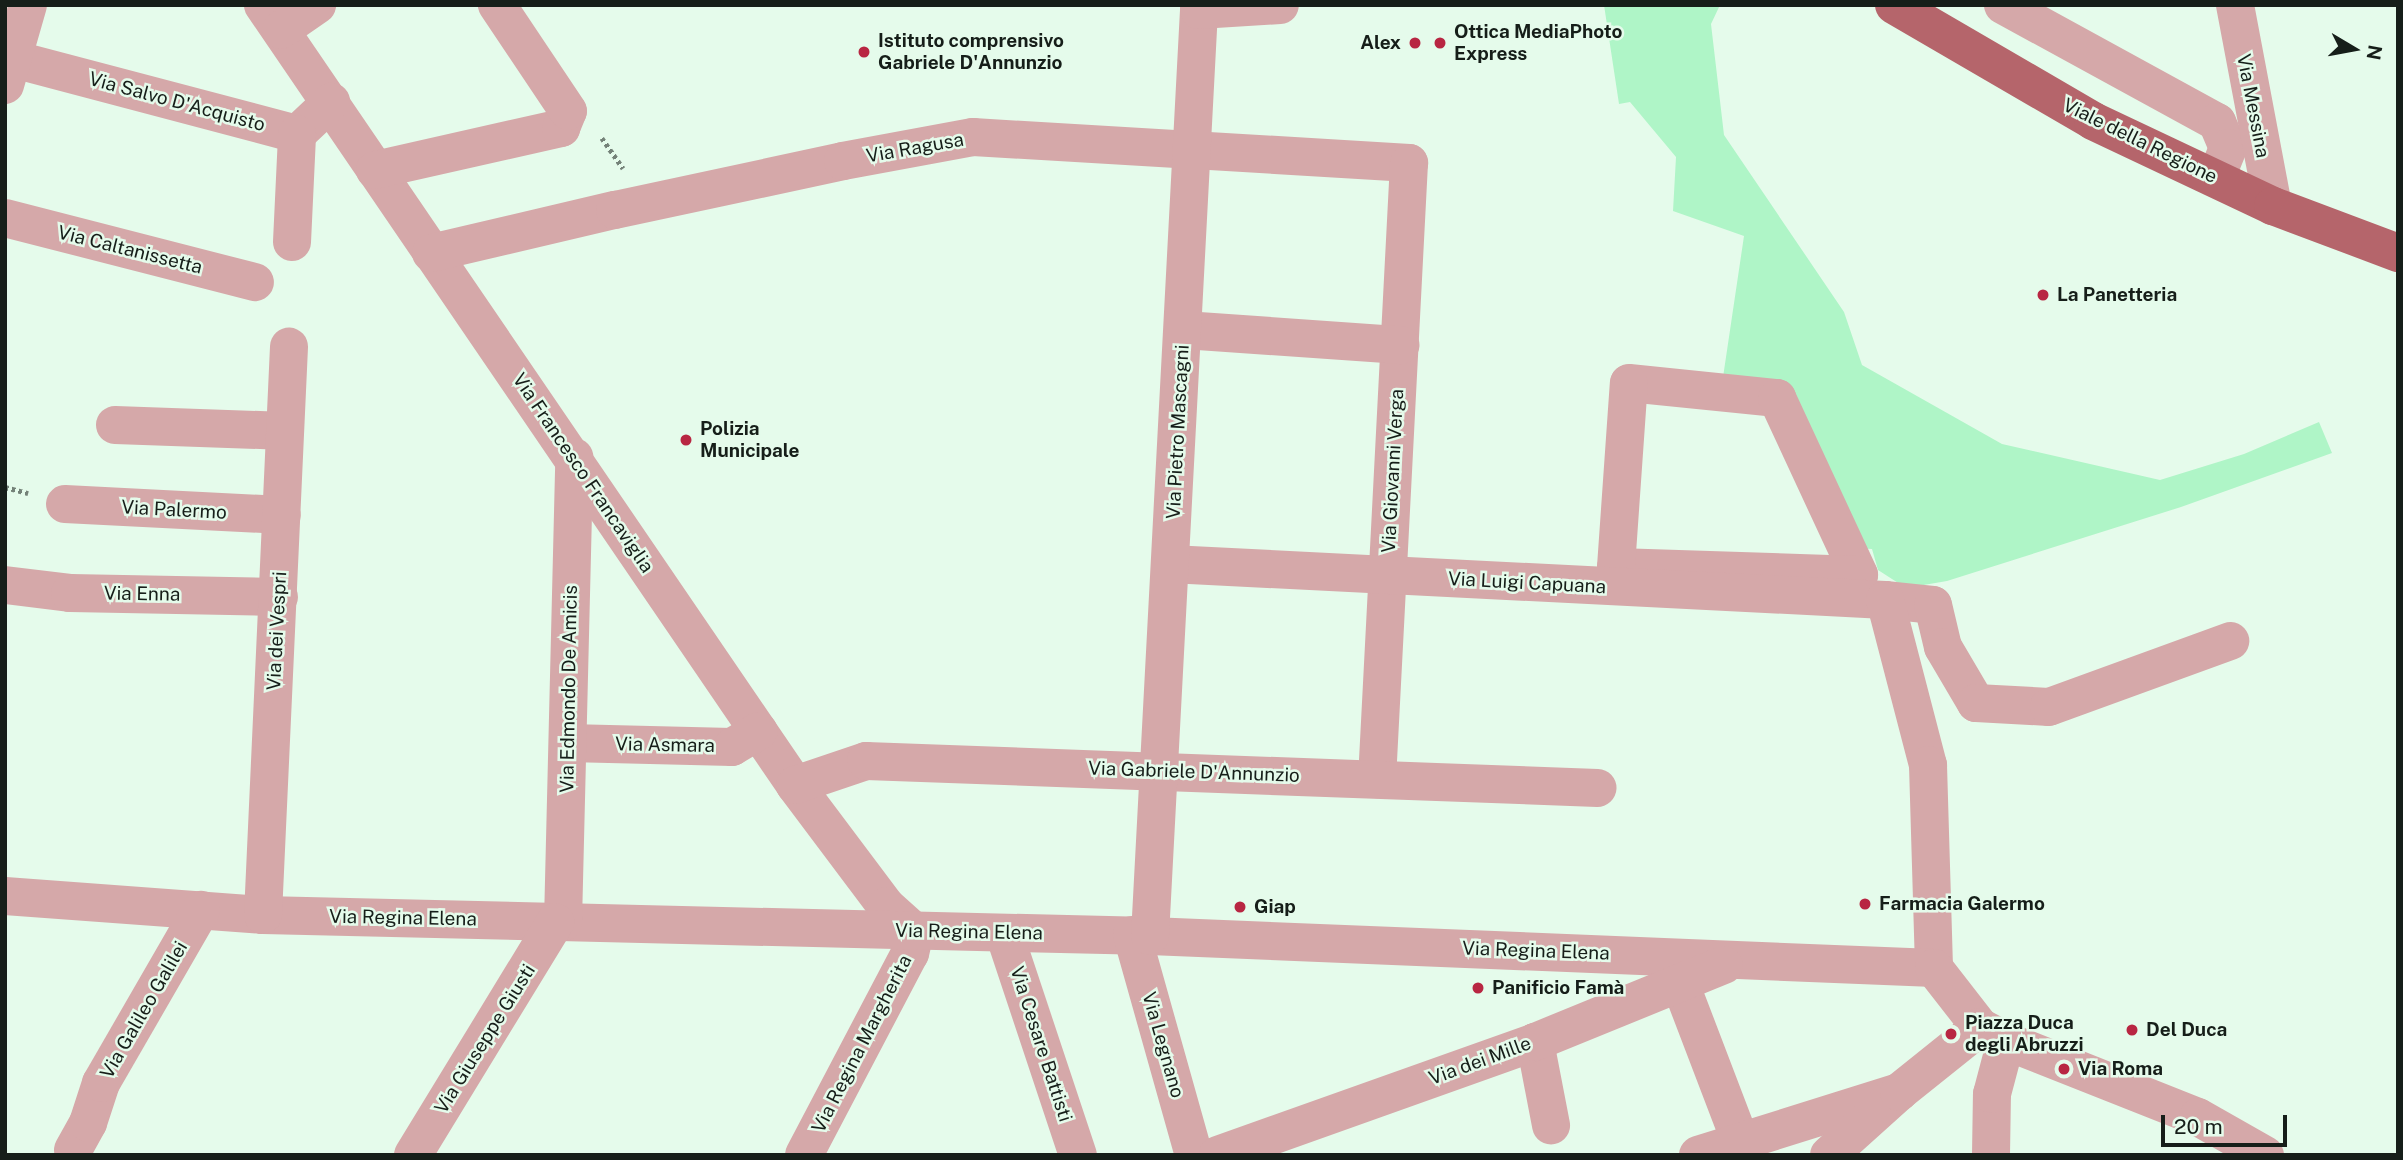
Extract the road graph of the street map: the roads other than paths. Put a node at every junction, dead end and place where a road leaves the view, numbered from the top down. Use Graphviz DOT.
graph roads {
  1 [pos="28,5"];
  2 [pos="317,5"];
  3 [pos="497,5"];
  4 [pos="1280,5"];
  5 [pos="1894,5"];
  6 [pos="2003,5"];
  7 [pos="2235,5"];
  8 [pos="272,18"];
  9 [pos="9,72"];
  10 [pos="331,102"];
  11 [pos="296,134"];
  12 [pos="1194,149"];
  13 [pos="1409,163"];
  14 [pos="375,170"];
  15 [pos="2216,178"];
  16 [pos="2273,206"];
  17 [pos="5,218"];
  18 [pos="292,242"];
  19 [pos="431,253"];
  20 [pos="2398,253"];
  21 [pos="255,282"];
  22 [pos="1184,330"];
  23 [pos="1400,345"];
  24 [pos="289,346"];
  25 [pos="115,425"];
  26 [pos="285,431"];
  27 [pos="574,457"];
  28 [pos="65,504"];
  29 [pos="282,515"];
  30 [pos="1170,564"];
  31 [pos="1387,576"];
  32 [pos="5,586"];
  33 [pos="1872,587"];
  34 [pos="279,597"];
  35 [pos="2230,641"];
  36 [pos="759,731"];
  37 [pos="568,743"];
  38 [pos="1159,771"];
  39 [pos="1377,779"];
  40 [pos="794,785"];
  41 [pos="1598,788"];
  42 [pos="5,896"];
  43 [pos="201,910"];
  44 [pos="263,915"];
  45 [pos="559,922"];
  46 [pos="915,932"];
  47 [pos="1004,933"];
  48 [pos="1141,936"];
  49 [pos="1738,960"];
  50 [pos="1934,968"];
  51 [pos="1680,983"];
  52 [pos="1993,1034"];
  53 [pos="1535,1042"];
  54 [pos="1899,1092"];
  55 [pos="1551,1125"];
  56 [pos="1740,1140"];
  57 [pos="73,1150"];
  58 [pos="413,1155"];
  59 [pos="804,1155"];
  60 [pos="1078,1155"];
  61 [pos="1194,1155"];
  62 [pos="1218,1155"];
  63 [pos="1698,1155"];
  64 [pos="1829,1155"];
  65 [pos="1991,1155"];
  66 [pos="2265,1155"];
  1 -- 9 [label="street"];
  2 -- 8 [label="street"];
  3 -- 14 [label="street"];
  4 -- 12 [label="street, Via Pietro Mascagni"];
  5 -- 15 [label="main road, Viale della Regione"];
  6 -- 15 [label="street"];
  7 -- 16 [label="street, Via Messina"];
  8 -- 10 [label="street, Via Francesco Francaviglia"];
  9 -- 11 [label="street, Via Salvo D'Acquisto"];
  10 -- 11 [label="street"];
  10 -- 14 [label="street, Via Francesco Francaviglia"];
  11 -- 18 [label="street"];
  12 -- 13 [label="street, Via Ragusa"];
  12 -- 19 [label="street, Via Ragusa"];
  12 -- 22 [label="street, Via Pietro Mascagni"];
  13 -- 23 [label="street, Via Giovanni Verga"];
  14 -- 19 [label="street, Via Francesco Francaviglia"];
  15 -- 16 [label="main road, Viale della Regione"];
  16 -- 20 [label="main road, Viale della Regione"];
  17 -- 21 [label="street, Via Caltanissetta"];
  19 -- 27 [label="street, Via Francesco Francaviglia"];
  22 -- 23 [label="street"];
  22 -- 30 [label="street, Via Pietro Mascagni"];
  23 -- 31 [label="street, Via Giovanni Verga"];
  24 -- 26 [label="street, Via dei Vespri"];
  25 -- 26 [label="street"];
  26 -- 29 [label="street, Via dei Vespri"];
  27 -- 36 [label="street, Via Francesco Francaviglia"];
  27 -- 37 [label="street, Via Edmondo De Amicis"];
  28 -- 29 [label="street, Via Palermo"];
  29 -- 34 [label="street, Via dei Vespri"];
  30 -- 31 [label="street, Via Luigi Capuana"];
  30 -- 38 [label="street, Via Pietro Mascagni"];
  31 -- 33 [label="street, Via Luigi Capuana"];
  31 -- 39 [label="street, Via Giovanni Verga"];
  32 -- 34 [label="street, Via Enna"];
  33 -- 33 [label="street"];
  33 -- 35 [label="street"];
  33 -- 50 [label="street"];
  34 -- 44 [label="street, Via dei Vespri"];
  36 -- 37 [label="street, Via Asmara"];
  36 -- 40 [label="street, Via Francesco Francaviglia"];
  37 -- 45 [label="street, Via Edmondo De Amicis"];
  38 -- 39 [label="street, Via Gabriele D'Annunzio"];
  38 -- 40 [label="street, Via Gabriele D'Annunzio"];
  38 -- 48 [label="street, Via Pietro Mascagni"];
  39 -- 41 [label="street, Via Gabriele D'Annunzio"];
  40 -- 46 [label="street, Via Francesco Francaviglia"];
  42 -- 43 [label="street, Via Regina Elena"];
  43 -- 44 [label="street, Via Regina Elena"];
  43 -- 57 [label="street, Via Galileo Galilei"];
  44 -- 45 [label="street, Via Regina Elena"];
  45 -- 46 [label="street, Via Regina Elena"];
  45 -- 58 [label="street, Via Giuseppe Giusti"];
  46 -- 47 [label="street, Via Regina Elena"];
  46 -- 59 [label="street, Via Regina Margherita"];
  47 -- 48 [label="street, Via Regina Elena"];
  47 -- 60 [label="street, Via Cesare Battisti"];
  48 -- 49 [label="street, Via Regina Elena"];
  48 -- 61 [label="street, Via Legnano"];
  49 -- 50 [label="street, Via Regina Elena"];
  49 -- 51 [label="street, Via dei Mille"];
  50 -- 52 [label="street"];
  51 -- 53 [label="street, Via dei Mille"];
  51 -- 56 [label="street"];
  52 -- 54 [label="street"];
  52 -- 65 [label="street"];
  52 -- 66 [label="street"];
  53 -- 55 [label="street"];
  53 -- 62 [label="street, Via dei Mille"];
  54 -- 56 [label="street"];
  54 -- 64 [label="street"];
  56 -- 63 [label="street"];
}
